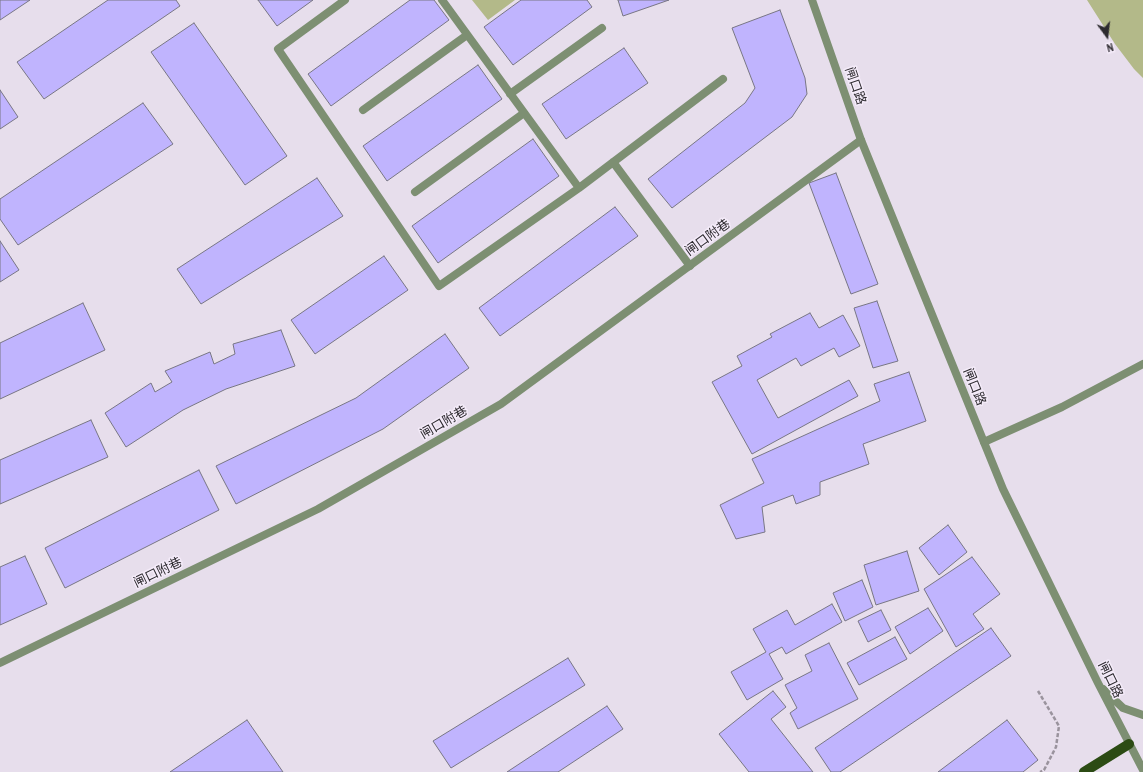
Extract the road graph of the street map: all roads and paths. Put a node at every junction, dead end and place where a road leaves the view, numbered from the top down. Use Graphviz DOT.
graph roads {
  1 [pos="345,0"];
  2 [pos="442,0"];
  3 [pos="812,0"];
  4 [pos="602,28"];
  5 [pos="467,35"];
  6 [pos="723,79"];
  7 [pos="510,94"];
  8 [pos="363,110"];
  9 [pos="524,113"];
  10 [pos="861,140"];
  11 [pos="613,162"];
  12 [pos="579,188"];
  13 [pos="415,192"];
  14 [pos="690,266"];
  15 [pos="1143,364"];
  16 [pos="984,442"];
  17 [pos="0,663"];
  18 [pos="1098,683"];
  19 [pos="1038,691"];
  20 [pos="1143,715"];
  21 [pos="1129,744"];
  22 [pos="1143,770"];
  23 [pos="1040,772"];
  24 [pos="1084,772"];
  1 -- 12 [label="street"];
  2 -- 5 [label="street"];
  3 -- 10 [label="street, 闸口路"];
  4 -- 7 [label="street"];
  5 -- 7 [label="street"];
  5 -- 8 [label="street"];
  6 -- 11 [label="street"];
  7 -- 9 [label="street"];
  9 -- 12 [label="street"];
  9 -- 13 [label="street"];
  10 -- 14 [label="street, 闸口附巷"];
  10 -- 16 [label="street, 闸口路"];
  11 -- 12 [label="street"];
  11 -- 14 [label="street"];
  14 -- 17 [label="street, 闸口附巷"];
  15 -- 16 [label="street"];
  16 -- 18 [label="street, 闸口路"];
  18 -- 20 [label="street"];
  18 -- 21 [label="street, 闸口路"];
  19 -- 23 [label="path"];
  21 -- 22 [label="street, 闸口路"];
  21 -- 24 [label="main road"];
}
